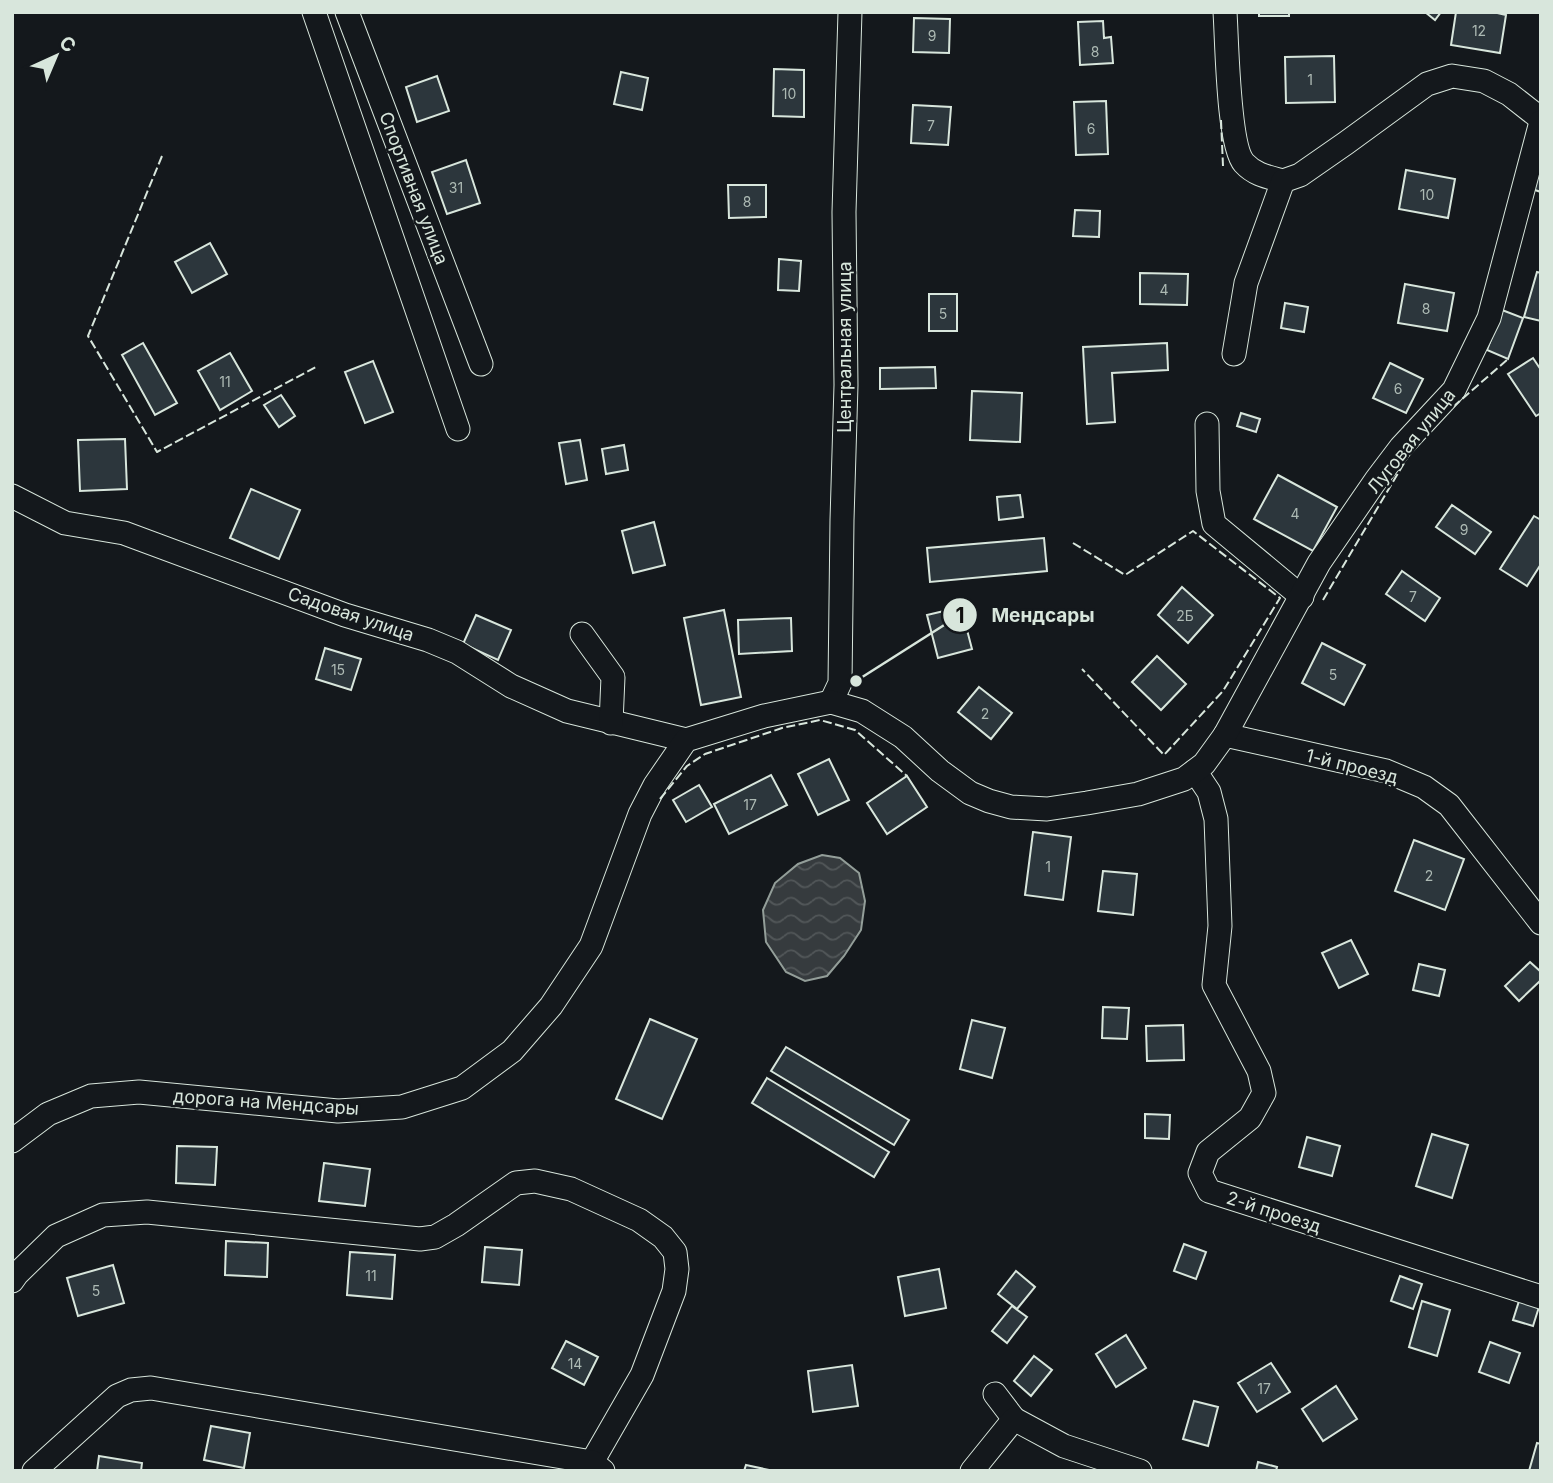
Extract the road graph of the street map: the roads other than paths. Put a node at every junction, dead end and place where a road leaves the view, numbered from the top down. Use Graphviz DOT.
graph roads {
  1 [pos="314,12"];
  2 [pos="347,12"];
  3 [pos="850,12"];
  4 [pos="1225,12"];
  5 [pos="1541,120"];
  6 [pos="1283,181"];
  7 [pos="1234,354"];
  8 [pos="481,364"];
  9 [pos="1207,424"];
  10 [pos="458,429"];
  11 [pos="12,496"];
  12 [pos="1302,597"];
  13 [pos="582,634"];
  14 [pos="836,692"];
  15 [pos="611,723"];
  16 [pos="1225,735"];
  17 [pos="686,740"];
  18 [pos="1195,771"];
  19 [pos="1541,923"];
  20 [pos="12,1141"];
  21 [pos="12,1281"];
  22 [pos="1541,1297"];
  23 [pos="995,1394"];
  24 [pos="1014,1419"];
  25 [pos="597,1466"];
  26 [pos="34,1471"];
  27 [pos="972,1471"];
  28 [pos="1140,1471"];
  1 -- 10 [label="street"];
  2 -- 8 [label="street, Спортивная улица"];
  3 -- 14 [label="street, Центральная улица"];
  4 -- 6 [label="street"];
  5 -- 6 [label="street"];
  5 -- 12 [label="street, Луговая улица"];
  6 -- 7 [label="street"];
  9 -- 12 [label="street"];
  11 -- 15 [label="street, Садовая улица"];
  12 -- 16 [label="street, Луговая улица"];
  13 -- 15 [label="street"];
  14 -- 17 [label="street"];
  14 -- 18 [label="street"];
  15 -- 17 [label="street, Садовая улица"];
  16 -- 18 [label="street, Луговая улица"];
  16 -- 19 [label="street, 1-й проезд"];
  17 -- 20 [label="street, дорога на Мендсары"];
  18 -- 22 [label="street, 2-й проезд"];
  21 -- 25 [label="street"];
  23 -- 24 [label="street"];
  24 -- 27 [label="street"];
  24 -- 28 [label="street"];
  25 -- 26 [label="street"];
}
